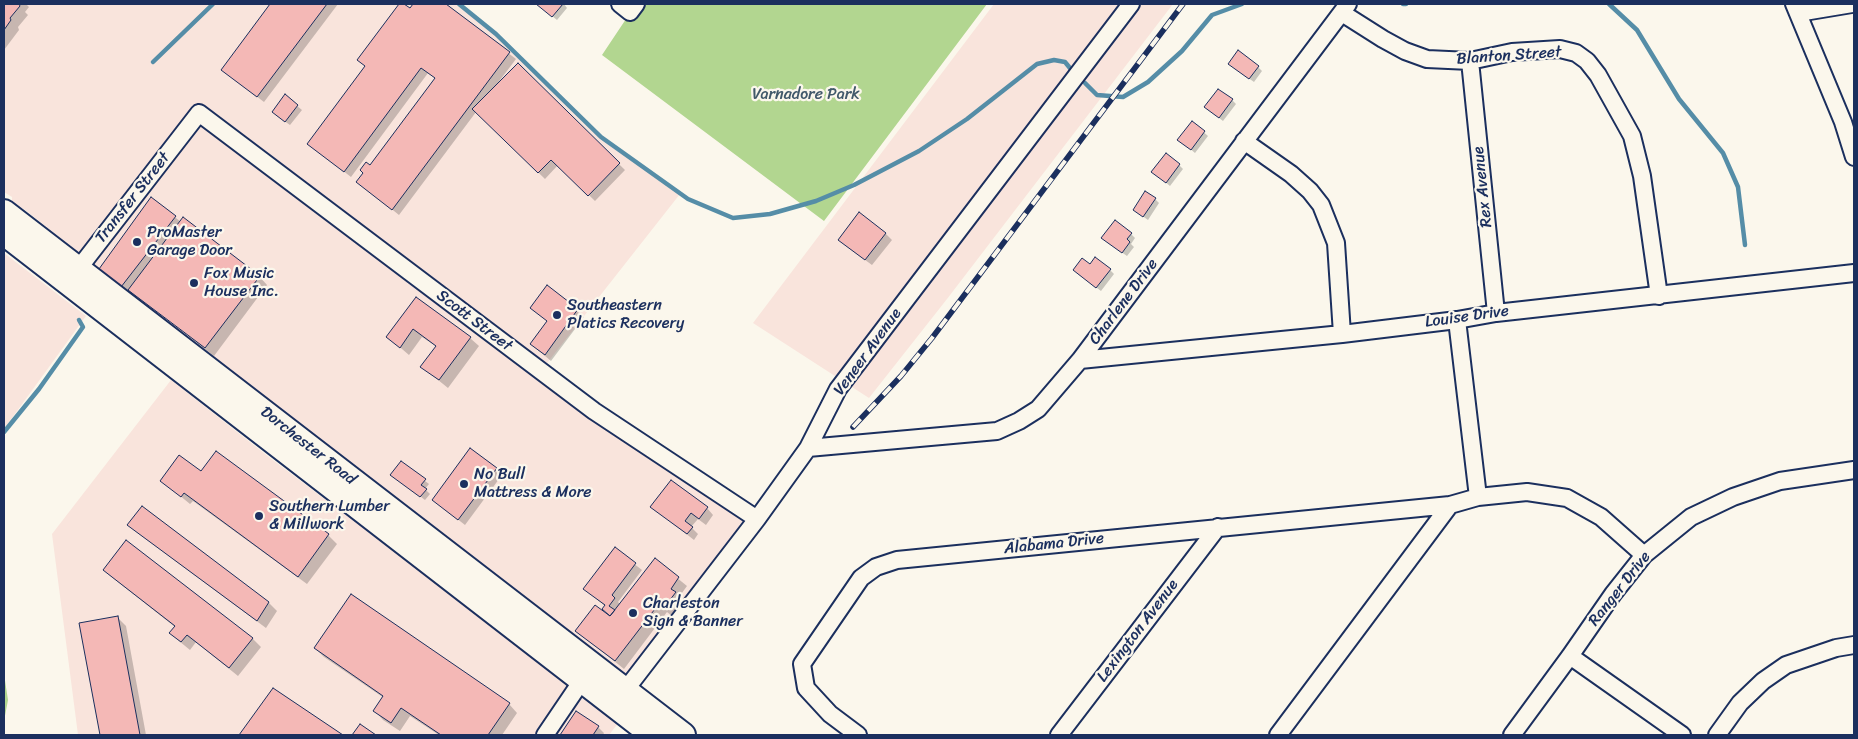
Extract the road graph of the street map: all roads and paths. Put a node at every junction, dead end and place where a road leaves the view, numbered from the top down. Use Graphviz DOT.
graph roads {
  1 [pos="1131,4"];
  2 [pos="1852,4"];
  3 [pos="1345,8"];
  4 [pos="1796,8"];
  5 [pos="1470,61"];
  6 [pos="199,113"];
  7 [pos="1244,141"];
  8 [pos="1854,158"];
  9 [pos="4,212"];
  10 [pos="4,233"];
  11 [pos="1854,273"];
  12 [pos="73,276"];
  13 [pos="1659,296"];
  14 [pos="1496,313"];
  15 [pos="1457,320"];
  16 [pos="1342,334"];
  17 [pos="1080,360"];
  18 [pos="808,448"];
  19 [pos="1854,470"];
  20 [pos="1478,497"];
  21 [pos="1450,505"];
  22 [pos="757,518"];
  23 [pos="1218,527"];
  24 [pos="1644,555"];
  25 [pos="1854,645"];
  26 [pos="1570,656"];
  27 [pos="588,673"];
  28 [pos="619,698"];
  29 [pos="545,735"];
  30 [pos="653,735"];
  31 [pos="683,735"];
  32 [pos="858,735"];
  33 [pos="1059,735"];
  34 [pos="1278,735"];
  35 [pos="1512,735"];
  36 [pos="1682,735"];
  37 [pos="1717,735"];
  1 -- 18 [label="street, Veneer Avenue"];
  2 -- 4 [label="street"];
  3 -- 5 [label="street, Blanton Street"];
  3 -- 7 [label="street, Charlene Drive"];
  4 -- 8 [label="street"];
  5 -- 13 [label="street, Blanton Street"];
  5 -- 14 [label="street, Rex Avenue"];
  6 -- 12 [label="street, Transfer Street"];
  6 -- 22 [label="street, Scott Street"];
  7 -- 16 [label="street"];
  7 -- 17 [label="street, Charlene Drive"];
  9 -- 12 [label="main road, Dorchester Road"];
  10 -- 12 [label="main road, Dorchester Road"];
  11 -- 13 [label="street, Louise Drive"];
  12 -- 27 [label="main road, Dorchester Road"];
  13 -- 14 [label="street, Louise Drive"];
  14 -- 15 [label="street, Louise Drive"];
  15 -- 16 [label="street, Louise Drive"];
  15 -- 20 [label="street"];
  16 -- 17 [label="street, Louise Drive"];
  17 -- 18 [label="street, Charlene Drive"];
  18 -- 22 [label="street, Veneer Avenue"];
  19 -- 24 [label="street, Ranger Drive"];
  20 -- 21 [label="street, Alabama Drive"];
  20 -- 24 [label="street, Alabama Drive"];
  21 -- 23 [label="street, Alabama Drive"];
  21 -- 34 [label="street"];
  22 -- 28 [label="street, Veneer Avenue"];
  23 -- 32 [label="street, Alabama Drive"];
  23 -- 33 [label="street, Lexington Avenue"];
  24 -- 26 [label="street, Ranger Drive"];
  25 -- 37 [label="street"];
  26 -- 35 [label="street, Ranger Drive"];
  26 -- 36 [label="street"];
  27 -- 28 [label="main road, Dorchester Road"];
  27 -- 29 [label="street"];
  28 -- 30 [label="main road, Dorchester Road"];
  28 -- 31 [label="main road, Dorchester Road"];
}
